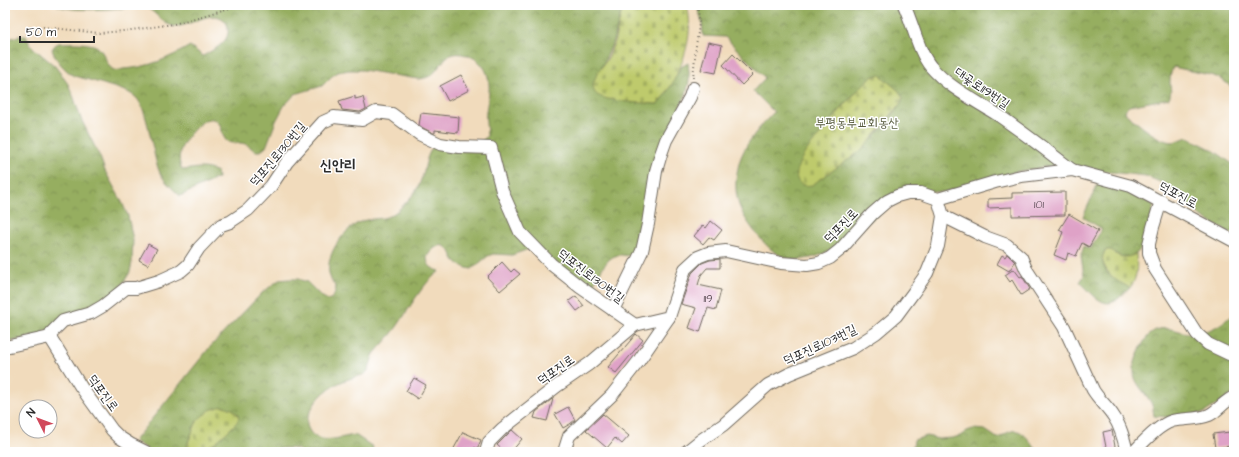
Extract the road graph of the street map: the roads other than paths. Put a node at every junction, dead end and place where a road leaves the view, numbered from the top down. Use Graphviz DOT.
graph roads {
  1 [pos="904,5"];
  2 [pos="693,88"];
  3 [pos="1072,170"];
  4 [pos="938,199"];
  5 [pos="1161,201"];
  6 [pos="943,216"];
  7 [pos="1234,241"];
  8 [pos="613,310"];
  9 [pos="669,317"];
  10 [pos="635,325"];
  11 [pos="50,337"];
  12 [pos="5,347"];
  13 [pos="1234,355"];
  14 [pos="1234,398"];
  15 [pos="146,452"];
  16 [pos="486,452"];
  17 [pos="564,452"];
  18 [pos="686,452"];
  19 [pos="1127,452"];
  20 [pos="1134,452"];
  1 -- 3 [label="street, 대곶로119번길"];
  2 -- 8 [label="street"];
  3 -- 4 [label="street, 덕포진로"];
  3 -- 5 [label="street, 덕포진로"];
  4 -- 6 [label="street, 덕포진로103번길"];
  4 -- 9 [label="street, 덕포진로"];
  5 -- 7 [label="street, 덕포진로"];
  5 -- 13 [label="street"];
  6 -- 18 [label="street, 덕포진로103번길"];
  6 -- 19 [label="street"];
  8 -- 10 [label="street, 덕포진로130번길"];
  8 -- 11 [label="street, 덕포진로130번길"];
  9 -- 10 [label="street, 덕포진로"];
  9 -- 17 [label="street"];
  10 -- 16 [label="street, 덕포진로"];
  11 -- 12 [label="street"];
  11 -- 15 [label="street, 덕포진로"];
  14 -- 20 [label="street"];
}
